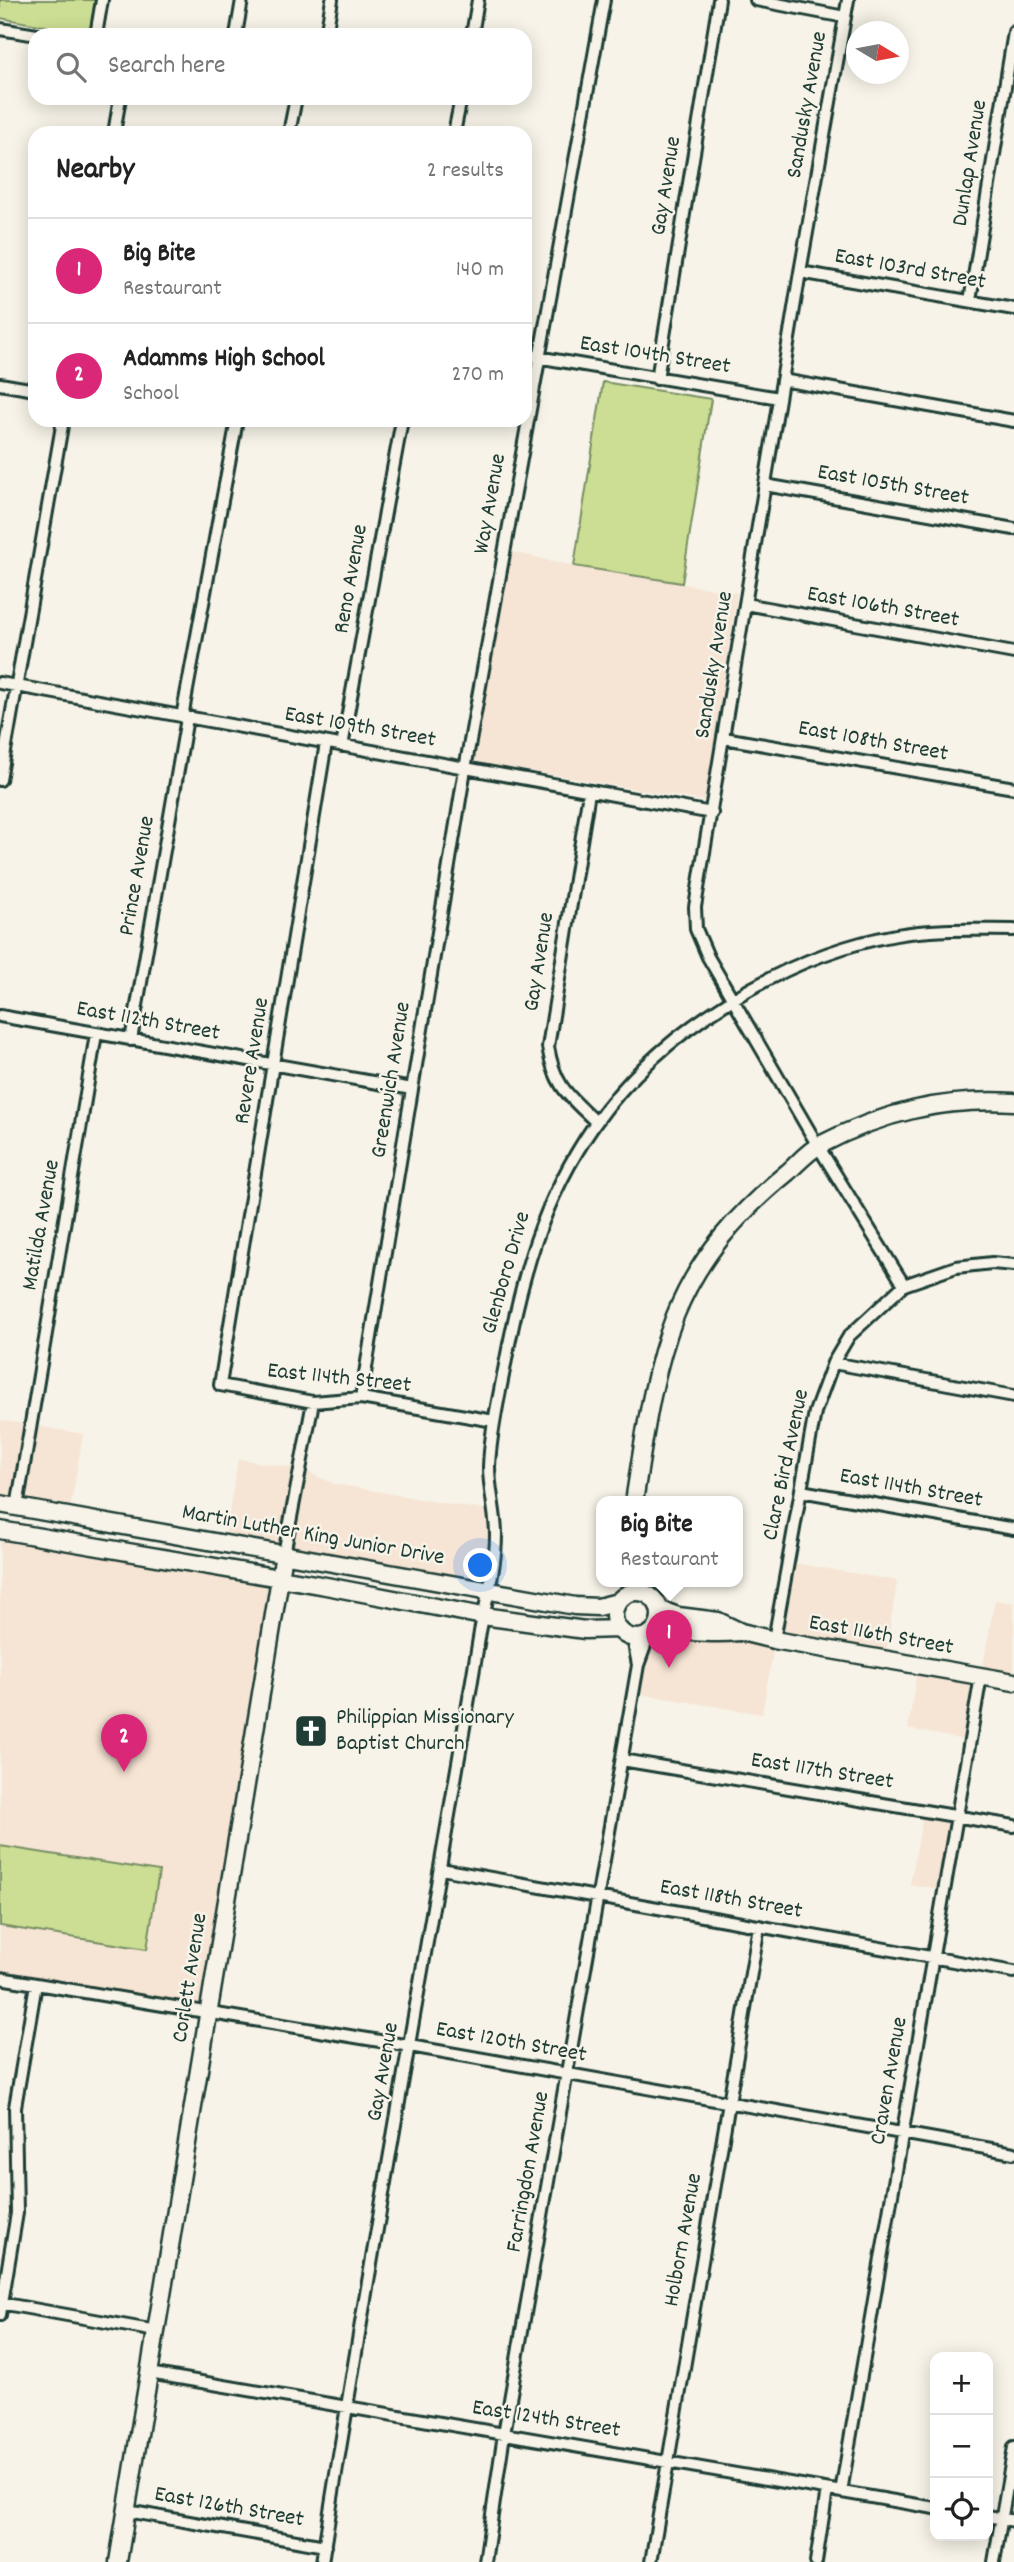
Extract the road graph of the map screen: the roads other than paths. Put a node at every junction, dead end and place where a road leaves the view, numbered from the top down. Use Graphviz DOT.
graph roads {
  1 [pos="102,0"];
  2 [pos="242,0"];
  3 [pos="332,0"];
  4 [pos="478,0"];
  5 [pos="604,0"];
  6 [pos="719,0"];
  7 [pos="756,0"];
  8 [pos="848,0"];
  9 [pos="845,17"];
  10 [pos="97,28"];
  11 [pos="237,28"];
  12 [pos="327,28"];
  13 [pos="473,28"];
  14 [pos="0,29"];
  15 [pos="1014,32"];
  16 [pos="28,34"];
  17 [pos="119,105"];
  18 [pos="295,105"];
  19 [pos="460,105"];
  20 [pos="115,126"];
  21 [pos="290,126"];
  22 [pos="455,126"];
  23 [pos="800,272"];
  24 [pos="970,301"];
  25 [pos="1014,309"];
  26 [pos="532,356"];
  27 [pos="539,358"];
  28 [pos="657,379"];
  29 [pos="782,380"];
  30 [pos="0,384"];
  31 [pos="28,389"];
  32 [pos="532,397"];
  33 [pos="779,398"];
  34 [pos="1014,421"];
  35 [pos="62,427"];
  36 [pos="236,427"];
  37 [pos="401,427"];
  38 [pos="527,427"];
  39 [pos="765,485"];
  40 [pos="1014,528"];
  41 [pos="745,604"];
  42 [pos="1014,653"];
  43 [pos="0,683"];
  44 [pos="16,687"];
  45 [pos="185,718"];
  46 [pos="724,738"];
  47 [pos="326,743"];
  48 [pos="342,746"];
  49 [pos="465,769"];
  50 [pos="0,780"];
  51 [pos="1014,788"];
  52 [pos="589,792"];
  53 [pos="712,813"];
  54 [pos="1014,930"];
  55 [pos="733,998"];
  56 [pos="0,1016"];
  57 [pos="96,1034"];
  58 [pos="131,1040"];
  59 [pos="273,1066"];
  60 [pos="412,1089"];
  61 [pos="1014,1102"];
  62 [pos="596,1122"];
  63 [pos="818,1146"];
  64 [pos="1014,1265"];
  65 [pos="904,1285"];
  66 [pos="833,1363"];
  67 [pos="220,1385"];
  68 [pos="1014,1396"];
  69 [pos="361,1398"];
  70 [pos="313,1402"];
  71 [pos="494,1421"];
  72 [pos="801,1491"];
  73 [pos="635,1496"];
  74 [pos="8,1505"];
  75 [pos="1014,1529"];
  76 [pos="0,1530"];
  77 [pos="284,1554"];
  78 [pos="280,1578"];
  79 [pos="488,1589"];
  80 [pos="630,1590"];
  81 [pos="660,1610"];
  82 [pos="483,1616"];
  83 [pos="618,1629"];
  84 [pos="653,1632"];
  85 [pos="741,1632"];
  86 [pos="633,1638"];
  87 [pos="774,1640"];
  88 [pos="638,1665"];
  89 [pos="981,1676"];
  90 [pos="1014,1682"];
  91 [pos="622,1760"];
  92 [pos="957,1816"];
  93 [pos="1014,1826"];
  94 [pos="441,1869"];
  95 [pos="598,1899"];
  96 [pos="759,1926"];
  97 [pos="933,1957"];
  98 [pos="1014,1972"];
  99 [pos="0,1978"];
  100 [pos="36,1984"];
  101 [pos="208,2014"];
  102 [pos="410,2046"];
  103 [pos="567,2074"];
  104 [pos="729,2102"];
  105 [pos="902,2133"];
  106 [pos="1014,2153"];
  107 [pos="1,2307"];
  108 [pos="156,2331"];
  109 [pos="149,2373"];
  110 [pos="346,2408"];
  111 [pos="504,2434"];
  112 [pos="1014,2446"];
  113 [pos="667,2461"];
  114 [pos="827,2490"];
  115 [pos="841,2492"];
  116 [pos="930,2507"];
  117 [pos="127,2511"];
  118 [pos="993,2517"];
  119 [pos="1002,2519"];
  120 [pos="1014,2521"];
  121 [pos="325,2546"];
  122 [pos="118,2562"];
  123 [pos="322,2562"];
  124 [pos="485,2562"];
  125 [pos="651,2562"];
  126 [pos="816,2562"];
  127 [pos="995,2562"];
  1 -- 10 [label="street"];
  2 -- 11 [label="street"];
  3 -- 12 [label="street"];
  4 -- 13 [label="street"];
  5 -- 27 [label="street, Way Avenue"];
  6 -- 28 [label="street, Gay Avenue"];
  7 -- 9 [label="street"];
  8 -- 9 [label="street, Sandusky Avenue"];
  9 -- 23 [label="street, Sandusky Avenue"];
  14 -- 16 [label="street"];
  15 -- 24 [label="street, Dunlap Avenue"];
  17 -- 20 [label="street"];
  18 -- 21 [label="street"];
  19 -- 22 [label="street"];
  23 -- 24 [label="street, East 103rd Street"];
  23 -- 29 [label="street, Sandusky Avenue"];
  24 -- 25 [label="street, East 103rd Street"];
  26 -- 27 [label="street, East 104th Street"];
  27 -- 28 [label="street, East 104th Street"];
  27 -- 32 [label="street, Way Avenue"];
  28 -- 33 [label="street, East 104th Street"];
  29 -- 33 [label="street, Sandusky Avenue"];
  29 -- 34 [label="street"];
  30 -- 31 [label="street"];
  33 -- 39 [label="street, Sandusky Avenue"];
  35 -- 44 [label="street"];
  36 -- 45 [label="street, Prince Avenue"];
  37 -- 48 [label="street, Reno Avenue"];
  38 -- 49 [label="street, Way Avenue"];
  39 -- 40 [label="street, East 105th Street"];
  39 -- 41 [label="street, Sandusky Avenue"];
  41 -- 42 [label="street, East 106th Street"];
  41 -- 46 [label="street, Sandusky Avenue"];
  43 -- 44 [label="street, East 109th Street"];
  44 -- 45 [label="street, East 109th Street"];
  44 -- 50 [label="street"];
  45 -- 47 [label="street, East 109th Street"];
  45 -- 58 [label="street, Prince Avenue"];
  46 -- 51 [label="street, East 108th Street"];
  46 -- 53 [label="street, Sandusky Avenue"];
  47 -- 48 [label="street, East 109th Street"];
  47 -- 59 [label="street, Revere Avenue"];
  48 -- 49 [label="street, East 109th Street"];
  49 -- 52 [label="street, East 109th Street"];
  49 -- 60 [label="street, Greenwich Avenue"];
  52 -- 53 [label="street, East 109th Street"];
  52 -- 62 [label="street, Gay Avenue"];
  53 -- 55 [label="street, Sandusky Avenue"];
  54 -- 55 [label="street, Glenboro Drive"];
  55 -- 62 [label="street, Glenboro Drive"];
  55 -- 63 [label="street, Sandusky Avenue"];
  56 -- 57 [label="street, East 112th Street"];
  57 -- 58 [label="street, East 112th Street"];
  57 -- 74 [label="street, Matilda Avenue"];
  58 -- 59 [label="street, East 112th Street"];
  59 -- 60 [label="street, East 112th Street"];
  59 -- 67 [label="street, Revere Avenue"];
  60 -- 69 [label="street, Greenwich Avenue"];
  61 -- 63 [label="main road"];
  62 -- 71 [label="street, Glenboro Drive"];
  63 -- 65 [label="street, Sandusky Avenue"];
  63 -- 73 [label="main road"];
  64 -- 65 [label="street"];
  65 -- 66 [label="street, Clare Bird Avenue"];
  66 -- 68 [label="street"];
  66 -- 72 [label="street, Clare Bird Avenue"];
  67 -- 70 [label="street, East 114th Street"];
  69 -- 70 [label="street, East 114th Street"];
  69 -- 71 [label="street, East 114th Street"];
  70 -- 77 [label="street, Corlett Avenue"];
  71 -- 79 [label="street, Glenboro Drive"];
  72 -- 75 [label="street, East 114th Street"];
  72 -- 87 [label="street, Clare Bird Avenue"];
  74 -- 77 [label="main road, Martin Luther King Junior Drive"];
  76 -- 78 [label="main road, Martin Luther King Junior Drive"];
  77 -- 78 [label="main road, Corlett Avenue"];
  77 -- 79 [label="main road, Martin Luther King Junior Drive"];
  78 -- 82 [label="main road, Martin Luther King Junior Drive"];
  78 -- 101 [label="main road, Corlett Avenue"];
  79 -- 80 [label="main road, Martin Luther King Junior Drive"];
  79 -- 82 [label="street, Gay Avenue"];
  80 -- 81 [label="main road"];
  80 -- 83 [label="main road"];
  81 -- 84 [label="main road"];
  81 -- 85 [label="main road, East 116th Street"];
  82 -- 83 [label="main road, Martin Luther King Junior Drive"];
  82 -- 94 [label="street, Gay Avenue"];
  83 -- 86 [label="main road"];
  84 -- 85 [label="main road, East 116th Street"];
  84 -- 86 [label="main road"];
  84 -- 88 [label="street, Farringdon Avenue"];
  85 -- 87 [label="main road, East 116th Street"];
  86 -- 88 [label="street, Farringdon Avenue"];
  87 -- 89 [label="main road, East 116th Street"];
  88 -- 91 [label="street, Farringdon Avenue"];
  89 -- 90 [label="main road, East 116th Street"];
  89 -- 92 [label="street, Craven Avenue"];
  91 -- 92 [label="street, East 117th Street"];
  91 -- 95 [label="street, Farringdon Avenue"];
  92 -- 93 [label="street, East 117th Street"];
  92 -- 97 [label="street, Craven Avenue"];
  94 -- 95 [label="street, East 118th Street"];
  94 -- 102 [label="street, Gay Avenue"];
  95 -- 96 [label="street, East 118th Street"];
  95 -- 103 [label="street, Farringdon Avenue"];
  96 -- 97 [label="street, East 118th Street"];
  96 -- 104 [label="street, Holborn Avenue"];
  97 -- 98 [label="street, East 118th Street"];
  97 -- 105 [label="street, Craven Avenue"];
  99 -- 100 [label="street, East 120th Street"];
  100 -- 101 [label="street, East 120th Street"];
  100 -- 107 [label="street"];
  101 -- 102 [label="street, East 120th Street"];
  101 -- 108 [label="main road, Corlett Avenue"];
  102 -- 103 [label="street, East 120th Street"];
  102 -- 110 [label="street, Gay Avenue"];
  103 -- 104 [label="street, East 120th Street"];
  103 -- 111 [label="street, Farringdon Avenue"];
  104 -- 105 [label="street, East 120th Street"];
  104 -- 113 [label="street, Holborn Avenue"];
  105 -- 106 [label="street, East 120th Street"];
  105 -- 115 [label="street, Craven Avenue"];
  107 -- 108 [label="street"];
  108 -- 109 [label="main road, Corlett Avenue"];
  109 -- 110 [label="street, East 124th Street"];
  109 -- 117 [label="main road, Corlett Avenue"];
  110 -- 111 [label="street, East 124th Street"];
  110 -- 121 [label="street, Gay Avenue"];
  111 -- 113 [label="street, East 124th Street"];
  111 -- 124 [label="street, Farringdon Avenue"];
  112 -- 119 [label="street"];
  113 -- 114 [label="street, East 124th Street"];
  113 -- 125 [label="street, Holborn Avenue"];
  114 -- 115 [label="street, East 124th Street"];
  114 -- 126 [label="street"];
  115 -- 116 [label="street, East 124th Street"];
  117 -- 121 [label="street, East 126th Street"];
  117 -- 122 [label="main road, Corlett Avenue"];
  118 -- 119 [label="street"];
  119 -- 120 [label="street"];
  119 -- 127 [label="street"];
  121 -- 123 [label="street, Gay Avenue"];
}
